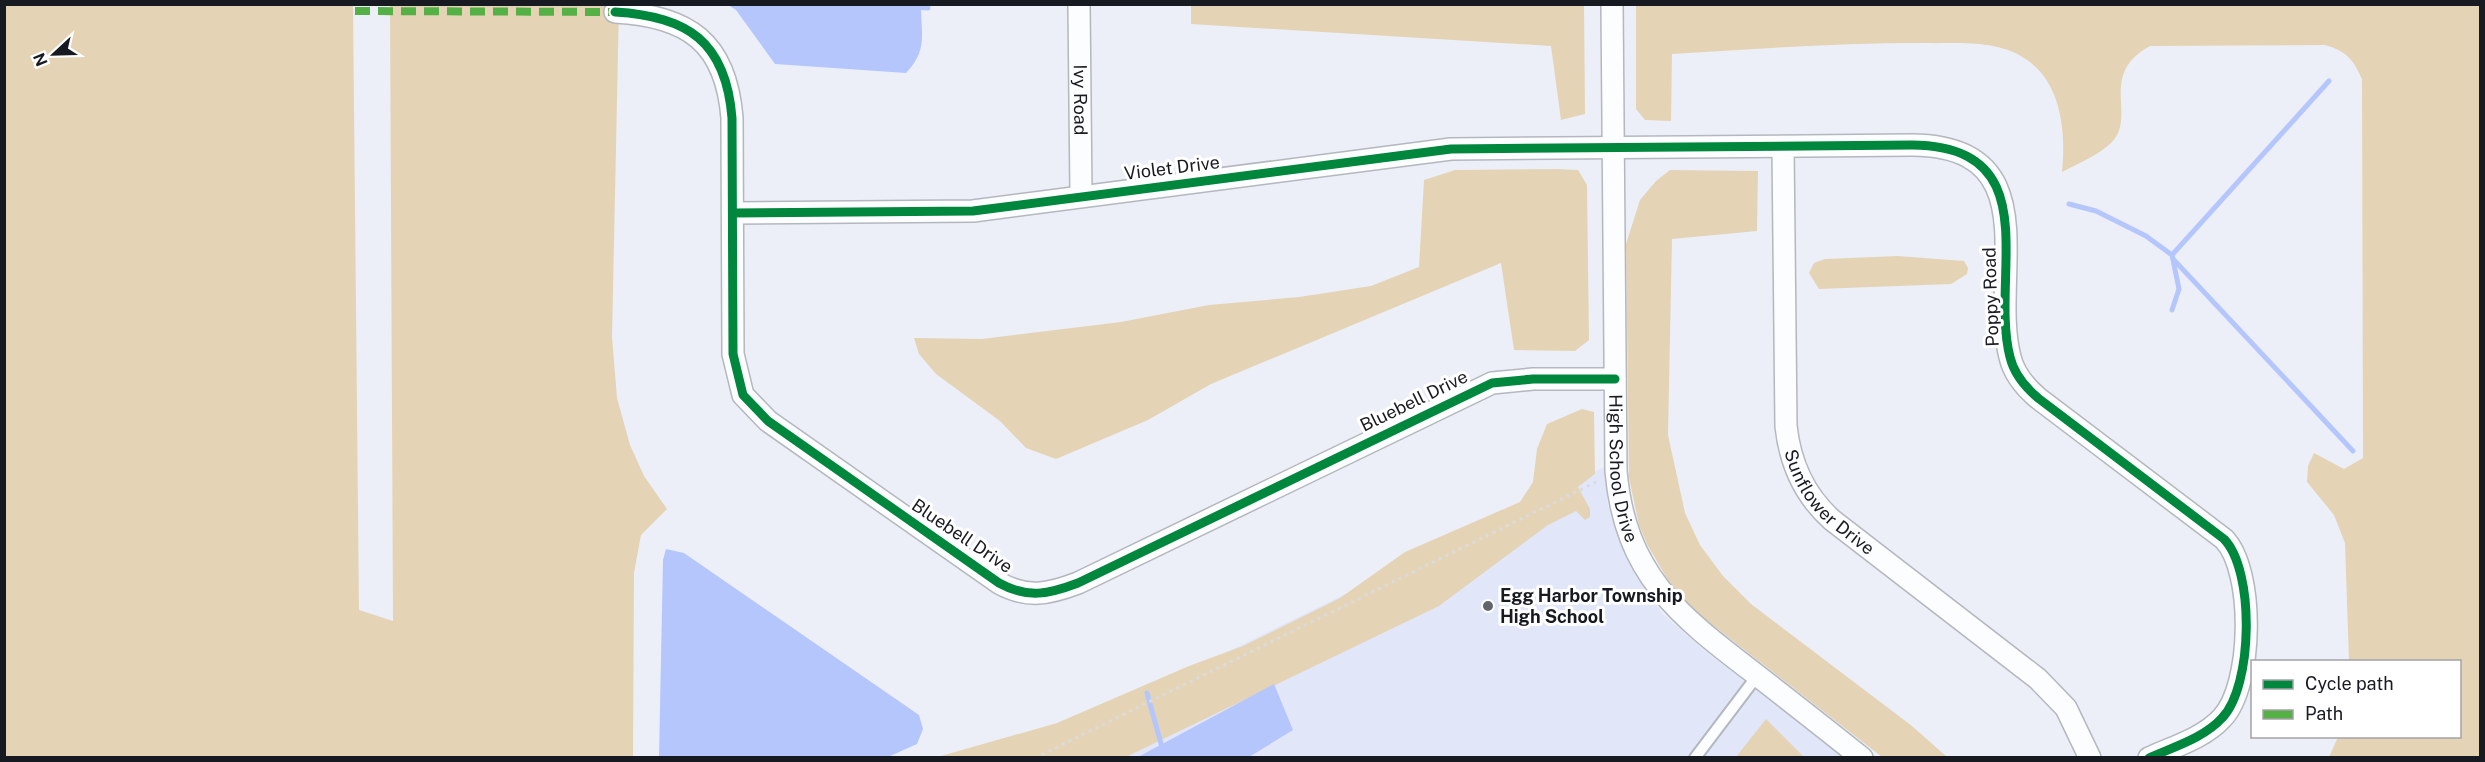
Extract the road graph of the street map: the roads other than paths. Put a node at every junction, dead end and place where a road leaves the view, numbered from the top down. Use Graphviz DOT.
graph roads {
  1 [pos="1079,4"];
  2 [pos="1612,4"];
  3 [pos="615,12"];
  4 [pos="1783,147"];
  5 [pos="1613,148"];
  6 [pos="1082,196"];
  7 [pos="734,213"];
  8 [pos="1615,379"];
  9 [pos="1757,676"];
  10 [pos="1695,758"];
  11 [pos="1862,758"];
  12 [pos="2090,758"];
  13 [pos="2149,758"];
  1 -- 6 [label="street, Ivy Road"];
  2 -- 5 [label="street, High School Drive"];
  3 -- 7 [label="street, Bluebell Drive"];
  4 -- 5 [label="street, Poppy Road"];
  4 -- 12 [label="street, Sunflower Drive"];
  4 -- 13 [label="street, Poppy Road"];
  5 -- 6 [label="street, Violet Drive"];
  5 -- 8 [label="street, High School Drive"];
  6 -- 7 [label="street, Violet Drive"];
  7 -- 8 [label="street, Bluebell Drive"];
  8 -- 9 [label="street, High School Drive"];
  9 -- 10 [label="lane"];
  9 -- 11 [label="street, High School Drive"];
}
